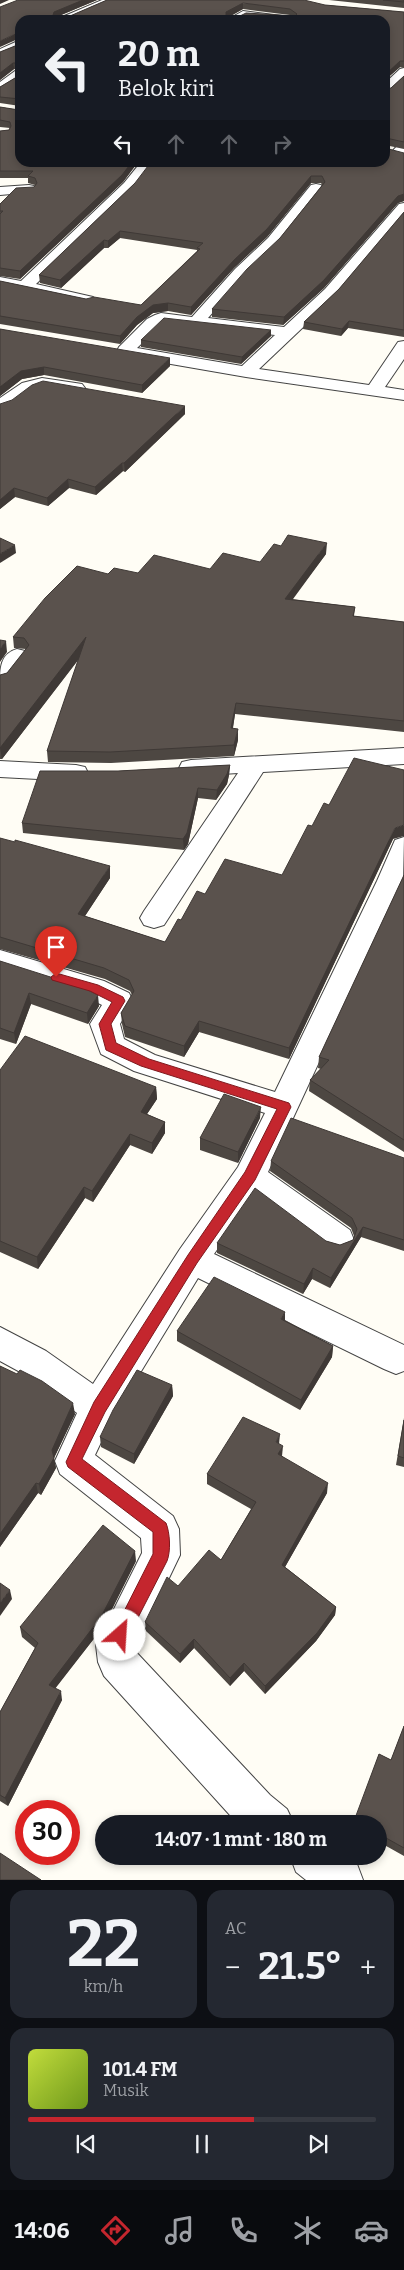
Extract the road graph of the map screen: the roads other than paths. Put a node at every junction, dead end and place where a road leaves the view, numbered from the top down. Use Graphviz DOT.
graph roads {
  1 [pos="111,0"];
  2 [pos="76,15"];
  3 [pos="15,40"];
  4 [pos="0,54"];
  5 [pos="15,77"];
  6 [pos="0,88"];
  7 [pos="145,167"];
  8 [pos="316,188"];
  9 [pos="28,190"];
  10 [pos="0,191"];
  11 [pos="404,207"];
  12 [pos="0,282"];
  13 [pos="24,286"];
  14 [pos="87,300"];
  15 [pos="198,320"];
  16 [pos="288,332"];
  17 [pos="404,346"];
  18 [pos="106,348"];
  19 [pos="125,351"];
  20 [pos="246,372"];
  21 [pos="373,392"];
  22 [pos="97,393"];
  23 [pos="404,395"];
  24 [pos="0,406"];
  25 [pos="17,656"];
  26 [pos="0,676"];
  27 [pos="404,756"];
  28 [pos="256,764"];
  29 [pos="0,769"];
  30 [pos="169,770"];
  31 [pos="102,773"];
  32 [pos="404,846"];
  33 [pos="154,918"];
  34 [pos="0,960"];
  35 [pos="284,1107"];
  36 [pos="250,1176"];
  37 [pos="338,1240"];
  38 [pos="192,1259"];
  39 [pos="0,1343"];
  40 [pos="396,1358"];
  41 [pos="99,1407"];
  42 [pos="261,1815"];
  43 [pos="323,1865"];
  44 [pos="341,1880"];
  1 -- 2 [label="street"];
  3 -- 4 [label="street"];
  5 -- 6 [label="street"];
  7 -- 13 [label="street"];
  8 -- 15 [label="street"];
  9 -- 10 [label="street"];
  11 -- 16 [label="street"];
  12 -- 13 [label="street"];
  13 -- 14 [label="street"];
  15 -- 16 [label="street"];
  15 -- 19 [label="street"];
  16 -- 20 [label="street"];
  17 -- 21 [label="street"];
  18 -- 19 [label="street"];
  19 -- 20 [label="street"];
  20 -- 21 [label="street"];
  21 -- 23 [label="street"];
  22 -- 24 [label="street"];
  25 -- 26 [label="street"];
  27 -- 28 [label="street"];
  28 -- 30 [label="street"];
  28 -- 33 [label="street"];
  29 -- 31 [label="street"];
  32 -- 35 [label="street"];
  34 -- 35 [label="street"];
  35 -- 36 [label="street"];
  36 -- 37 [label="street"];
  36 -- 38 [label="street"];
  38 -- 40 [label="street"];
  38 -- 41 [label="street"];
  39 -- 41 [label="street"];
  41 -- 42 [label="street"];
  43 -- 44 [label="street"];
}
